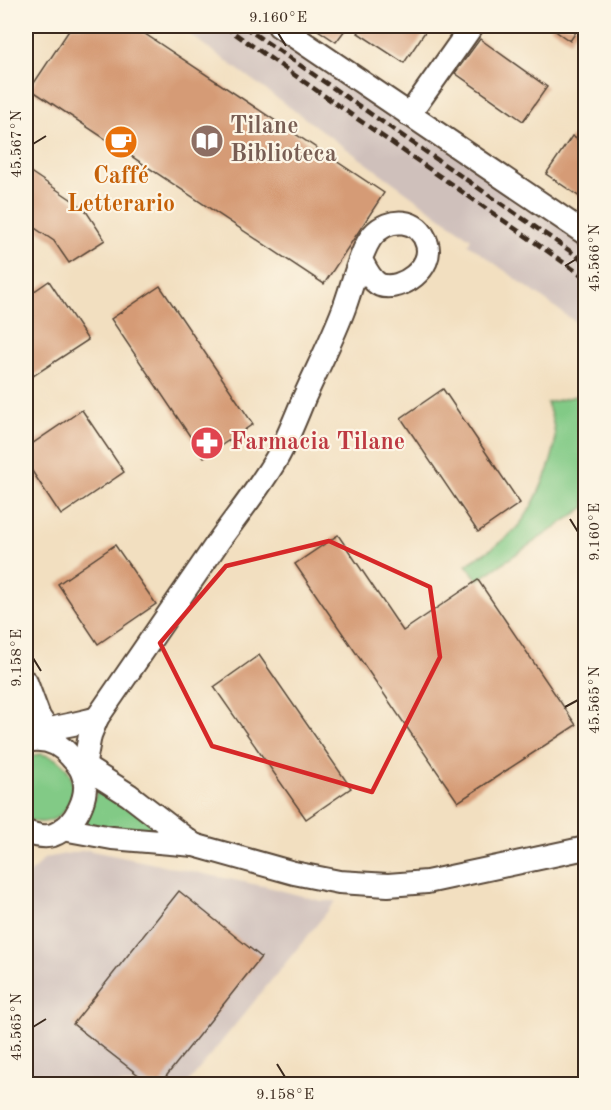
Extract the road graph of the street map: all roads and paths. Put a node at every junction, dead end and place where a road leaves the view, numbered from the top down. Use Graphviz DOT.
graph roads {
  1 [pos="279,26"];
  2 [pos="472,26"];
  3 [pos="409,115"];
  4 [pos="585,234"];
  5 [pos="361,260"];
  6 [pos="380,285"];
  7 [pos="343,312"];
  8 [pos="97,718"];
  9 [pos="59,735"];
  10 [pos="26,741"];
  11 [pos="39,836"];
  12 [pos="194,845"];
  13 [pos="585,848"];
  1 -- 3 [label="street"];
  2 -- 3 [label="street"];
  3 -- 4 [label="street"];
  5 -- 6 [label="street"];
  5 -- 6 [label="street"];
  5 -- 7 [label="street"];
  6 -- 7 [label="street"];
  7 -- 8 [label="street"];
  8 -- 9 [label="street"];
  8 -- 9 [label="street"];
  9 -- 10 [label="street"];
  9 -- 11 [label="street"];
  9 -- 12 [label="street"];
  11 -- 12 [label="street"];
  12 -- 13 [label="street"];
}
